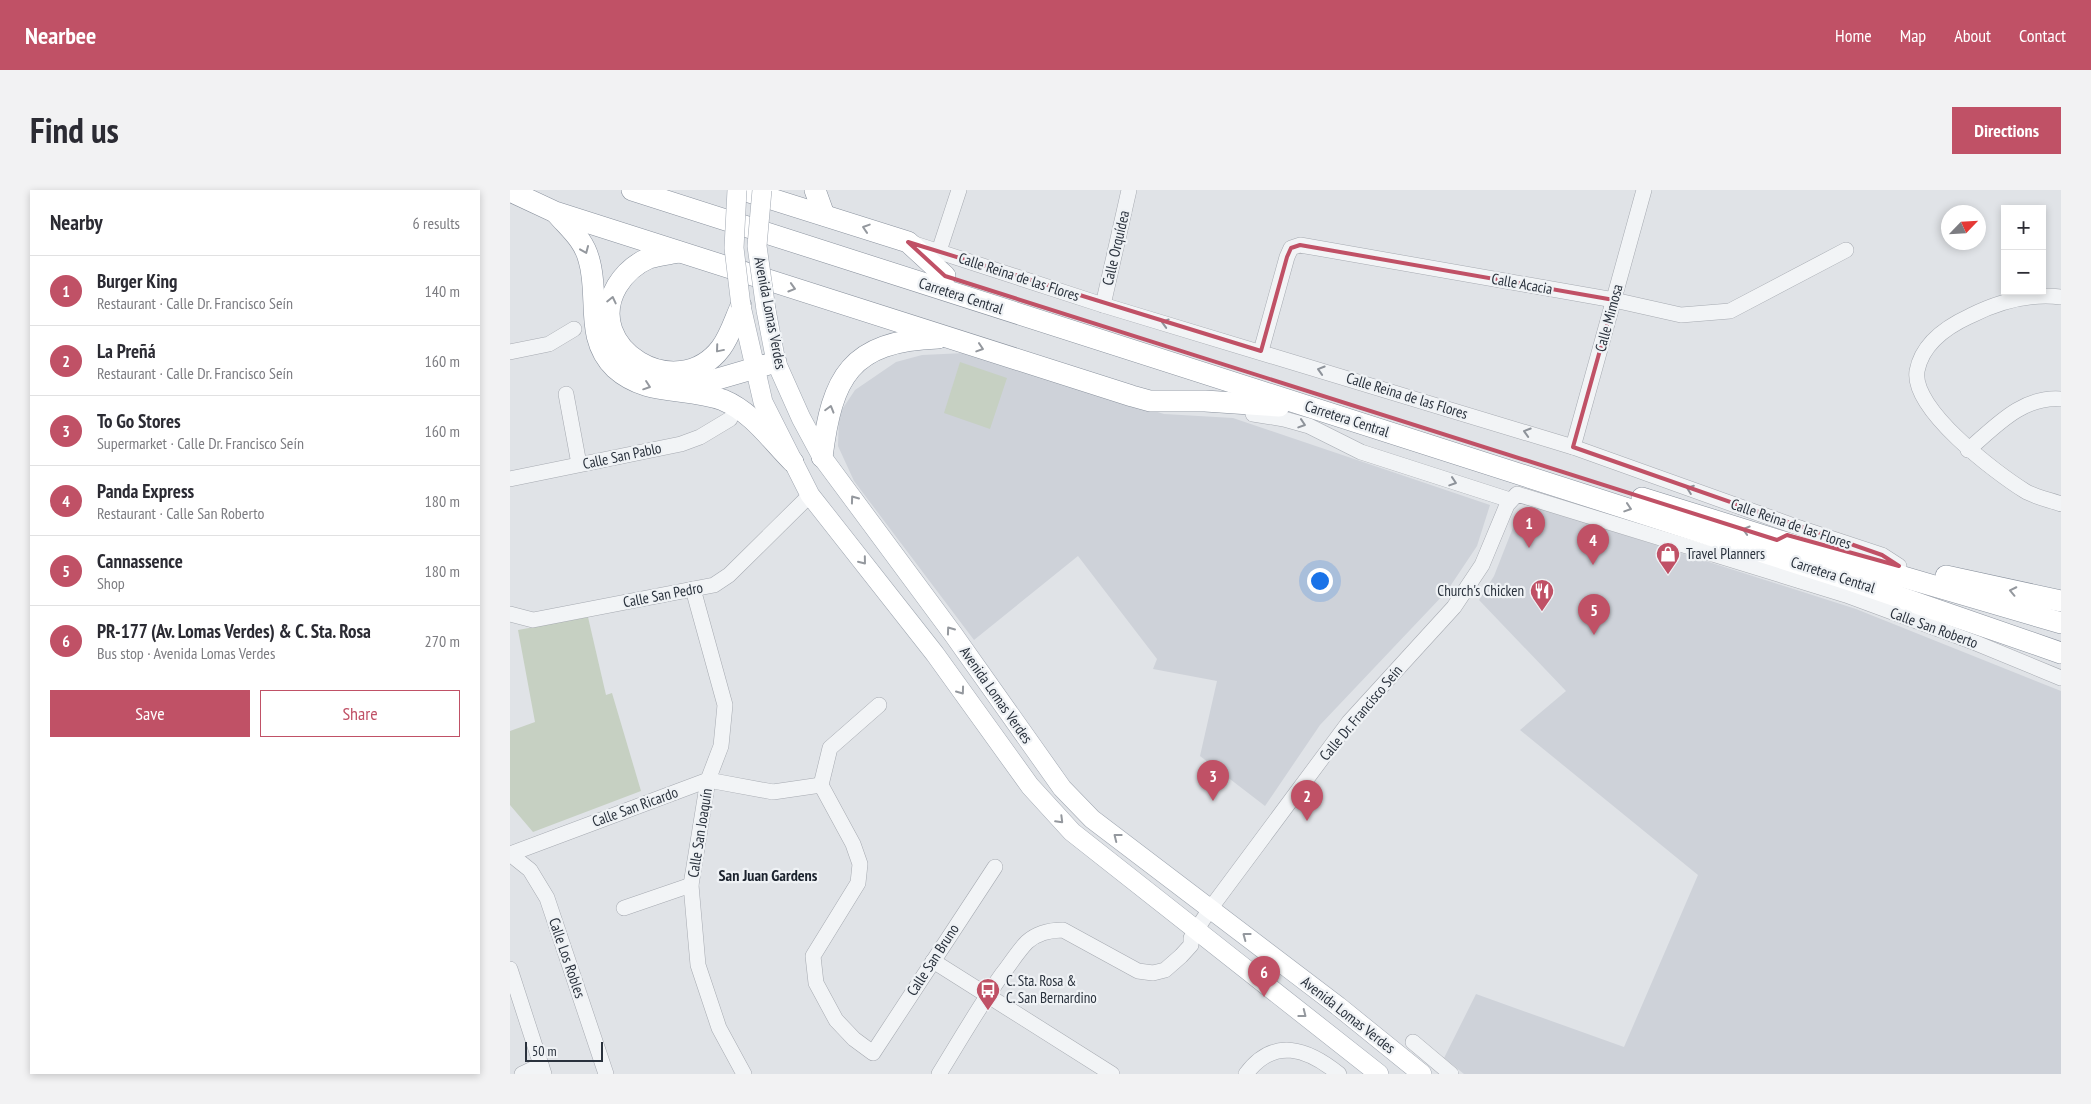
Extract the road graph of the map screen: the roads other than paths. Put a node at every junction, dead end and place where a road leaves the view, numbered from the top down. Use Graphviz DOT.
graph roads {
  1 [pos="632,190"];
  2 [pos="677,190"];
  3 [pos="737,190"];
  4 [pos="743,190"];
  5 [pos="762,190"];
  6 [pos="815,190"];
  7 [pos="959,190"];
  8 [pos="1129,190"];
  9 [pos="1644,190"];
  10 [pos="510,191"];
  11 [pos="555,212"];
  12 [pos="824,215"];
  13 [pos="908,242"];
  14 [pos="1846,250"];
  15 [pos="939,251"];
  16 [pos="683,252"];
  17 [pos="945,276"];
  18 [pos="2061,297"];
  19 [pos="1614,300"];
  20 [pos="1103,305"];
  21 [pos="740,306"];
  22 [pos="574,329"];
  23 [pos="948,338"];
  24 [pos="1261,351"];
  25 [pos="510,352"];
  26 [pos="776,362"];
  27 [pos="754,369"];
  28 [pos="676,392"];
  29 [pos="566,394"];
  30 [pos="2061,399"];
  31 [pos="1150,401"];
  32 [pos="1328,412"];
  33 [pos="730,419"];
  34 [pos="1573,446"];
  35 [pos="1968,450"];
  36 [pos="822,457"];
  37 [pos="793,462"];
  38 [pos="579,464"];
  39 [pos="510,479"];
  40 [pos="810,495"];
  41 [pos="1515,497"];
  42 [pos="2061,504"];
  43 [pos="1777,540"];
  44 [pos="1899,566"];
  45 [pos="693,589"];
  46 [pos="2061,601"];
  47 [pos="511,615"];
  48 [pos="2061,623"];
  49 [pos="2061,639"];
  50 [pos="2061,654"];
  51 [pos="2061,678"];
  52 [pos="879,705"];
  53 [pos="708,780"];
  54 [pos="821,785"];
  55 [pos="510,854"];
  56 [pos="994,868"];
  57 [pos="691,885"];
  58 [pos="624,908"];
  59 [pos="1210,909"];
  60 [pos="1193,934"];
  61 [pos="933,961"];
  62 [pos="510,969"];
  63 [pos="988,994"];
  64 [pos="1413,1042"];
  65 [pos="543,1070"];
  66 [pos="522,1074"];
  67 [pos="606,1074"];
  68 [pos="744,1074"];
  69 [pos="939,1074"];
  70 [pos="1112,1074"];
  71 [pos="1246,1074"];
  72 [pos="1339,1074"];
  73 [pos="1379,1074"];
  74 [pos="1422,1074"];
  75 [pos="1451,1074"];
  1 -- 32 [label="highway, Carretera Central"];
  2 -- 17 [label="highway, Carretera Central"];
  3 -- 21 [label="main road, Avenida Lomas Verdes, bridge"];
  4 -- 12 [label="highway"];
  5 -- 26 [label="main road, Avenida Lomas Verdes, bridge"];
  6 -- 12 [label="highway"];
  7 -- 15 [label="street"];
  8 -- 20 [label="street, Calle Orquídea"];
  9 -- 19 [label="street, Calle Mimosa"];
  10 -- 11 [label="highway"];
  11 -- 16 [label="highway"];
  11 -- 28 [label="highway, one-way"];
  13 -- 12 [label="highway, one-way"];
  13 -- 15 [label="street, Calle Reina de las Flores"];
  13 -- 17 [label="highway"];
  14 -- 19 [label="street, Calle Acacia"];
  15 -- 20 [label="street, Calle Reina de las Flores"];
  21 -- 16 [label="highway, one-way"];
  16 -- 23 [label="highway, one-way"];
  43 -- 17 [label="highway, Carretera Central, one-way"];
  18 -- 35 [label="street"];
  19 -- 24 [label="street, Calle Acacia"];
  19 -- 34 [label="street, Calle Mimosa"];
  24 -- 20 [label="street, Calle Reina de las Flores, one-way"];
  21 -- 27 [label="main road, Avenida Lomas Verdes"];
  22 -- 25 [label="street"];
  23 -- 31 [label="highway, one-way"];
  36 -- 23 [label="highway, one-way"];
  34 -- 24 [label="street, Calle Reina de las Flores, one-way"];
  26 -- 27 [label="highway"];
  26 -- 36 [label="main road, Avenida Lomas Verdes"];
  27 -- 28 [label="highway"];
  27 -- 37 [label="main road, Avenida Lomas Verdes"];
  28 -- 37 [label="highway"];
  29 -- 38 [label="street"];
  30 -- 35 [label="street"];
  31 -- 32 [label="highway"];
  31 -- 41 [label="street, Calle San Roberto, one-way"];
  32 -- 50 [label="highway, Carretera Central, one-way"];
  33 -- 38 [label="street, Calle San Pablo"];
  44 -- 34 [label="street, Calle Reina de las Flores, one-way"];
  35 -- 42 [label="street"];
  59 -- 36 [label="main road, Avenida Lomas Verdes, one-way"];
  37 -- 40 [label="main road, Avenida Lomas Verdes"];
  38 -- 39 [label="street, Calle San Pablo"];
  40 -- 45 [label="street, Calle San Pedro"];
  40 -- 60 [label="main road, Avenida Lomas Verdes, one-way"];
  41 -- 51 [label="street, Calle San Roberto"];
  41 -- 59 [label="street, Calle Dr. Francisco Seín"];
  43 -- 44 [label="highway"];
  43 -- 48 [label="highway, Carretera Central"];
  43 -- 49 [label="highway"];
  46 -- 44 [label="highway, one-way"];
  45 -- 47 [label="street, Calle San Pedro"];
  45 -- 53 [label="street, Calle San Joaquín"];
  52 -- 54 [label="street"];
  53 -- 54 [label="street"];
  53 -- 55 [label="street, Calle San Ricardo"];
  53 -- 57 [label="street, Calle San Joaquín"];
  54 -- 61 [label="street, Calle San Bruno"];
  55 -- 67 [label="street, Calle Los Robles"];
  56 -- 61 [label="street, Calle San Bruno"];
  57 -- 58 [label="street"];
  57 -- 68 [label="street, Calle San Joaquín"];
  59 -- 60 [label="street, Calle Dr. Francisco Seín"];
  74 -- 59 [label="main road, Avenida Lomas Verdes, one-way"];
  60 -- 63 [label="street, Calle Dr. Francisco Seín"];
  60 -- 73 [label="main road, Avenida Lomas Verdes, one-way"];
  61 -- 63 [label="street"];
  62 -- 65 [label="street"];
  63 -- 69 [label="street"];
  63 -- 70 [label="street"];
  64 -- 75 [label="street"];
  65 -- 66 [label="street"];
  71 -- 72 [label="street"];
}
